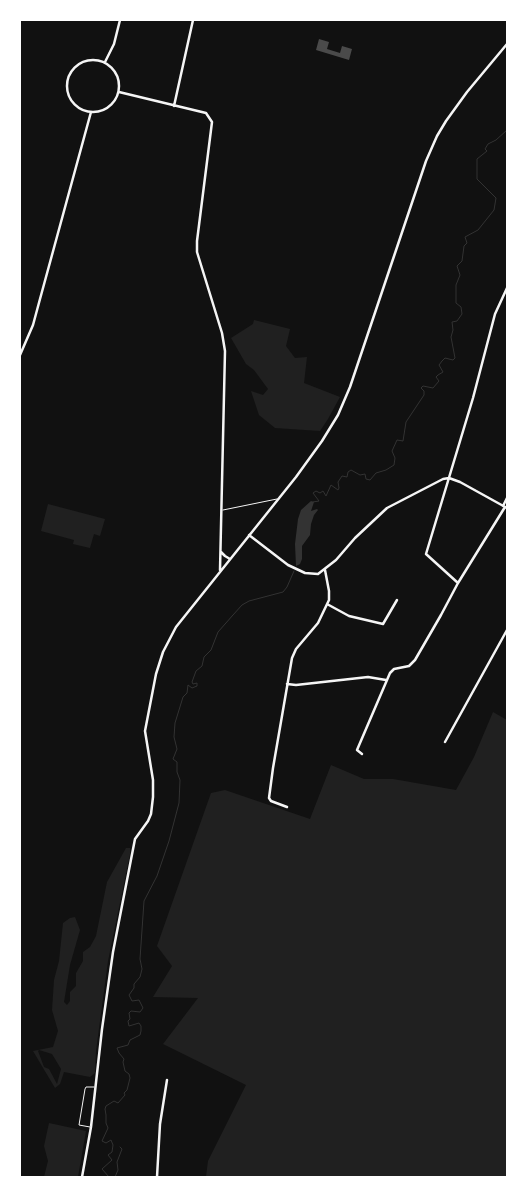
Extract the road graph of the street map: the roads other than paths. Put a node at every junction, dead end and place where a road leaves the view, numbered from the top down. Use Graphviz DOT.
graph roads {
  1 [pos="120,20"];
  2 [pos="193,20"];
  3 [pos="507,44"];
  4 [pos="105,62"];
  5 [pos="119,92"];
  6 [pos="174,106"];
  7 [pos="90,112"];
  8 [pos="507,288"];
  9 [pos="20,355"];
  10 [pos="449,478"];
  11 [pos="507,498"];
  12 [pos="279,499"];
  13 [pos="505,507"];
  14 [pos="222,510"];
  15 [pos="249,535"];
  16 [pos="221,551"];
  17 [pos="230,559"];
  18 [pos="325,570"];
  19 [pos="220,572"];
  20 [pos="458,583"];
  21 [pos="397,600"];
  22 [pos="327,604"];
  23 [pos="507,630"];
  24 [pos="386,680"];
  25 [pos="287,684"];
  26 [pos="444,742"];
  27 [pos="362,754"];
  28 [pos="287,807"];
  29 [pos="167,1080"];
  30 [pos="95,1087"];
  31 [pos="91,1127"];
  32 [pos="82,1177"];
  33 [pos="157,1177"];
  1 -- 4 [label="street"];
  2 -- 6 [label="street"];
  3 -- 12 [label="street"];
  4 -- 5 [label="street"];
  4 -- 7 [label="street"];
  5 -- 6 [label="street"];
  5 -- 7 [label="street"];
  6 -- 14 [label="street"];
  7 -- 9 [label="street"];
  8 -- 10 [label="street"];
  10 -- 13 [label="street"];
  10 -- 18 [label="street"];
  10 -- 20 [label="street"];
  11 -- 13 [label="street"];
  12 -- 14 [label="lane"];
  12 -- 15 [label="street"];
  13 -- 20 [label="street"];
  14 -- 16 [label="street"];
  15 -- 17 [label="street"];
  15 -- 18 [label="street"];
  16 -- 17 [label="street"];
  16 -- 19 [label="street"];
  17 -- 19 [label="street"];
  18 -- 22 [label="street"];
  19 -- 30 [label="street"];
  20 -- 24 [label="street"];
  21 -- 22 [label="street"];
  22 -- 25 [label="street"];
  23 -- 26 [label="street"];
  24 -- 25 [label="street"];
  24 -- 27 [label="street"];
  25 -- 28 [label="street"];
  29 -- 33 [label="street"];
  30 -- 31 [label="street"];
  30 -- 31 [label="lane"];
  31 -- 32 [label="street"];
}
